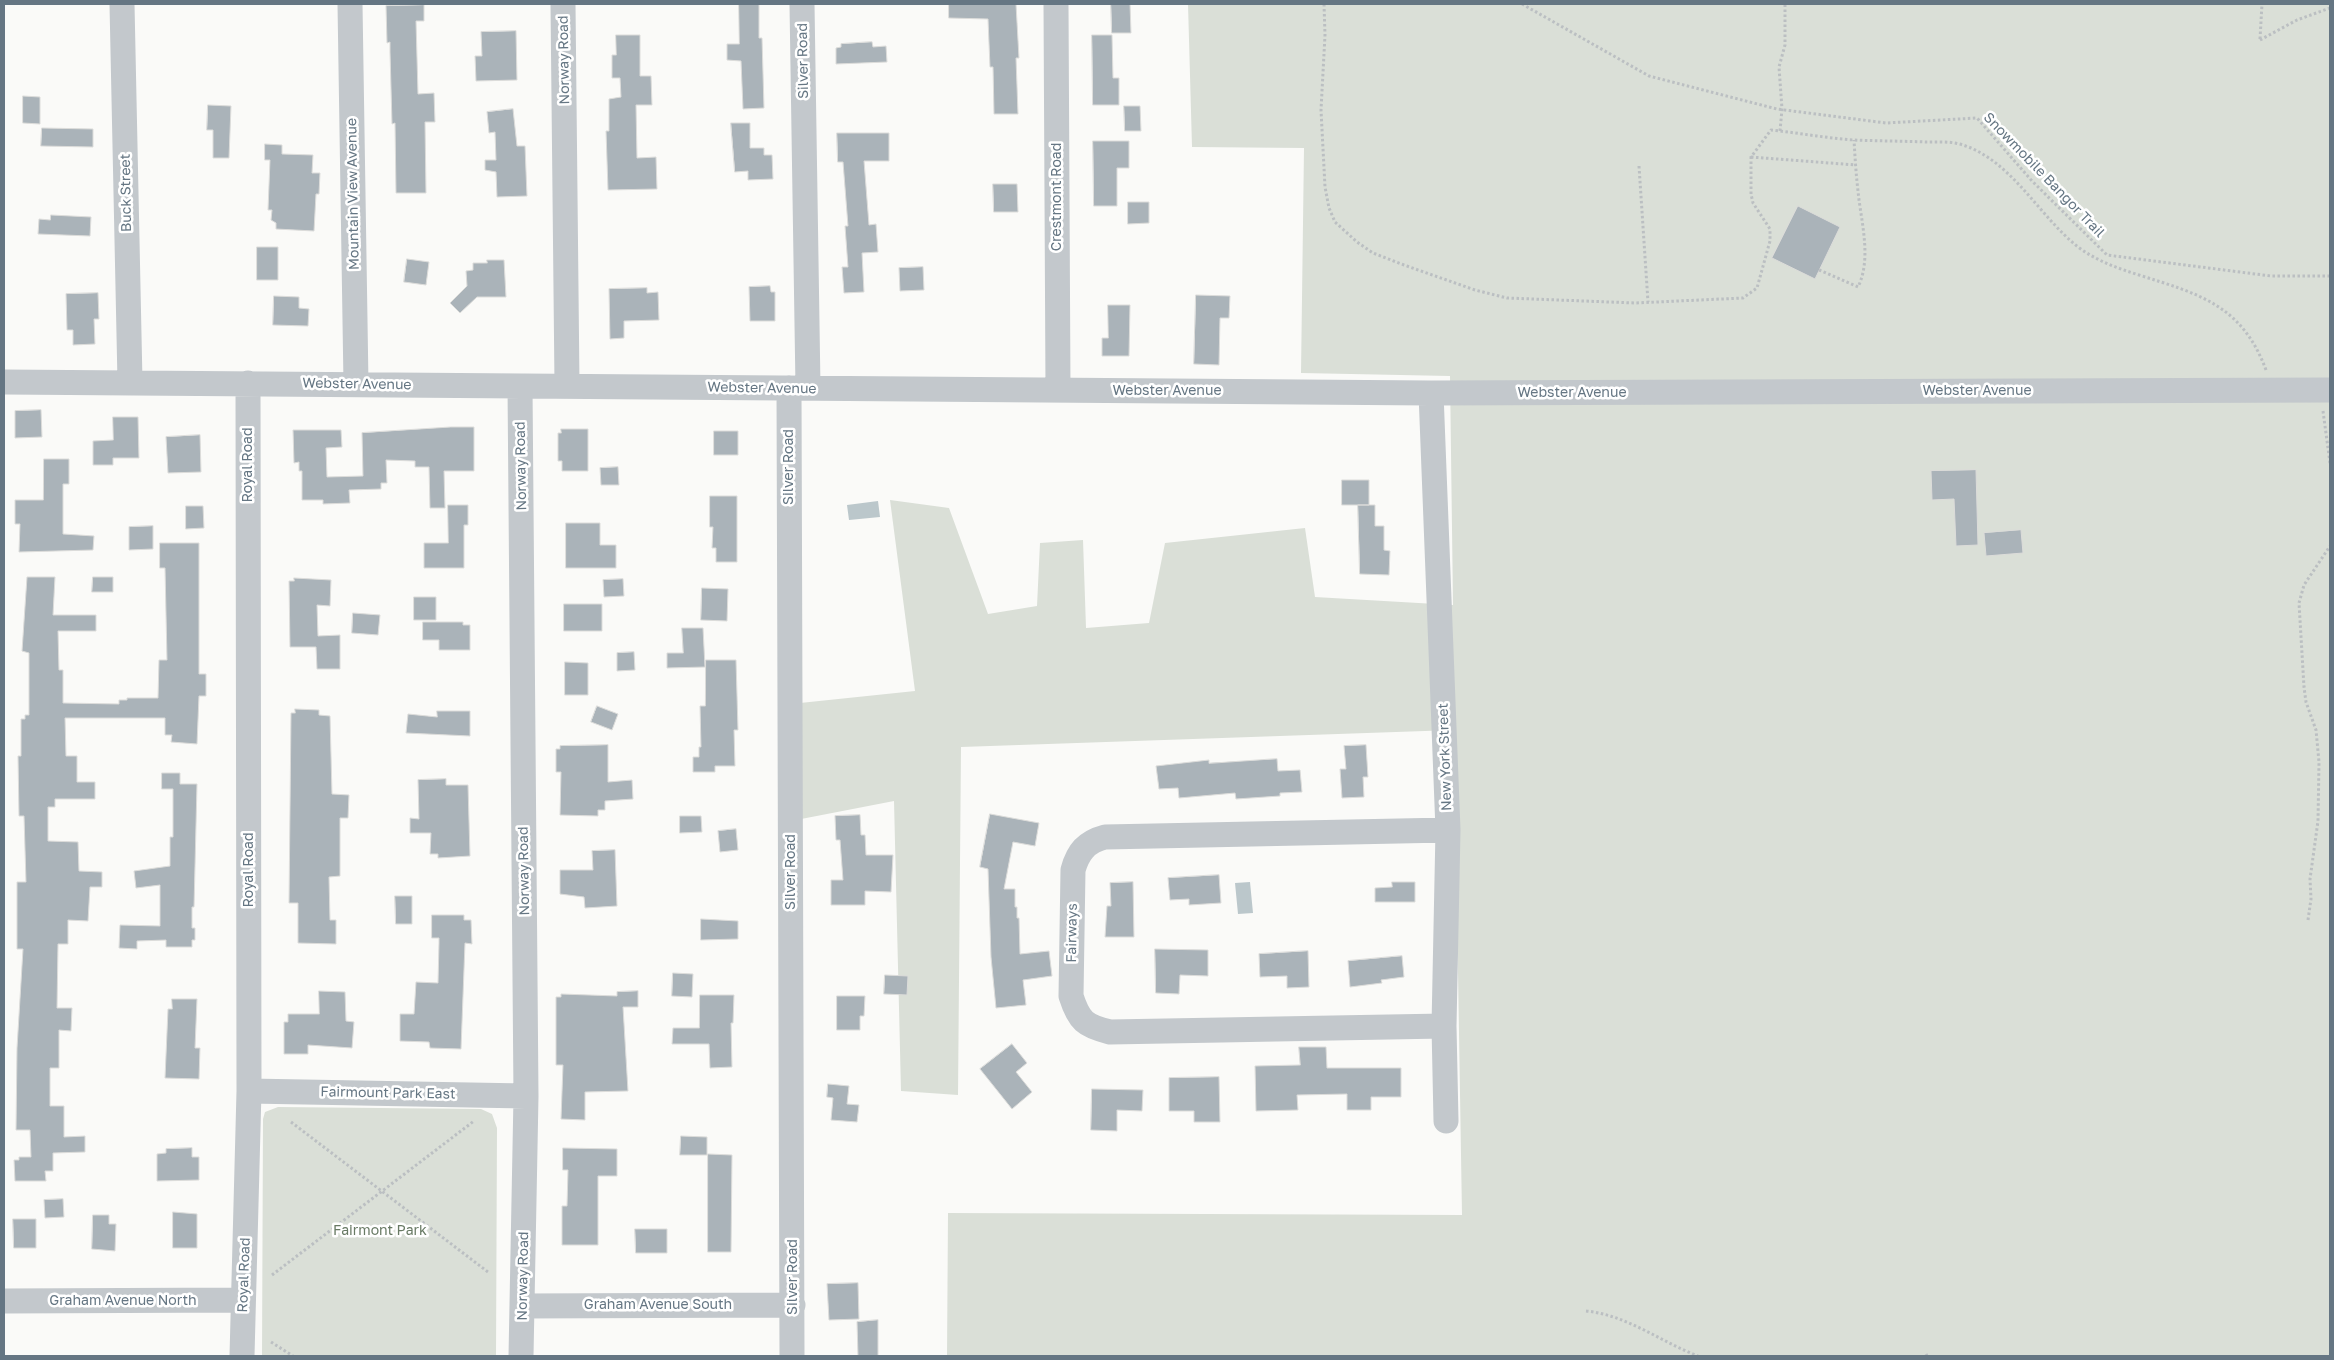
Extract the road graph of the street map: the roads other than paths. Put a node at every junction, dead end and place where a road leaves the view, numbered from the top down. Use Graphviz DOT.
graph roads {
  1 [pos="122,4"];
  2 [pos="350,4"];
  3 [pos="564,4"];
  4 [pos="802,4"];
  5 [pos="1056,4"];
  6 [pos="4,382"];
  7 [pos="130,382"];
  8 [pos="248,383"];
  9 [pos="356,384"];
  10 [pos="567,385"];
  11 [pos="520,386"];
  12 [pos="799,388"];
  13 [pos="1058,390"];
  14 [pos="2326,390"];
  15 [pos="1431,393"];
  16 [pos="1448,830"];
  17 [pos="1444,1026"];
  18 [pos="249,1091"];
  19 [pos="526,1096"];
  20 [pos="1446,1120"];
  21 [pos="243,1300"];
  22 [pos="4,1301"];
  23 [pos="793,1305"];
  24 [pos="523,1306"];
  25 [pos="242,1356"];
  26 [pos="521,1356"];
  27 [pos="792,1356"];
  1 -- 7 [label="street, Buck Street"];
  2 -- 9 [label="street, Mountain View Avenue"];
  3 -- 10 [label="street, Norway Road"];
  4 -- 12 [label="street, Silver Road"];
  5 -- 13 [label="street, Crestmont Road"];
  6 -- 7 [label="street, Webster Avenue"];
  7 -- 8 [label="street, Webster Avenue"];
  8 -- 9 [label="street, Webster Avenue"];
  8 -- 18 [label="street, Royal Road"];
  9 -- 11 [label="street, Webster Avenue"];
  10 -- 11 [label="street, Webster Avenue"];
  10 -- 12 [label="street, Webster Avenue"];
  11 -- 19 [label="street, Norway Road"];
  12 -- 13 [label="street, Webster Avenue"];
  12 -- 23 [label="street, Silver Road"];
  13 -- 15 [label="street, Webster Avenue"];
  14 -- 15 [label="street, Webster Avenue"];
  15 -- 16 [label="street, New York Street"];
  16 -- 17 [label="street, New York Street"];
  16 -- 17 [label="street, Fairways"];
  17 -- 20 [label="street, New York Street"];
  18 -- 19 [label="street, Fairmount Park East"];
  18 -- 21 [label="street, Royal Road"];
  19 -- 24 [label="street, Norway Road"];
  21 -- 22 [label="street, Graham Avenue North"];
  21 -- 25 [label="street, Royal Road"];
  23 -- 24 [label="street, Graham Avenue South"];
  23 -- 27 [label="street, Silver Road"];
  24 -- 26 [label="street, Norway Road"];
}
